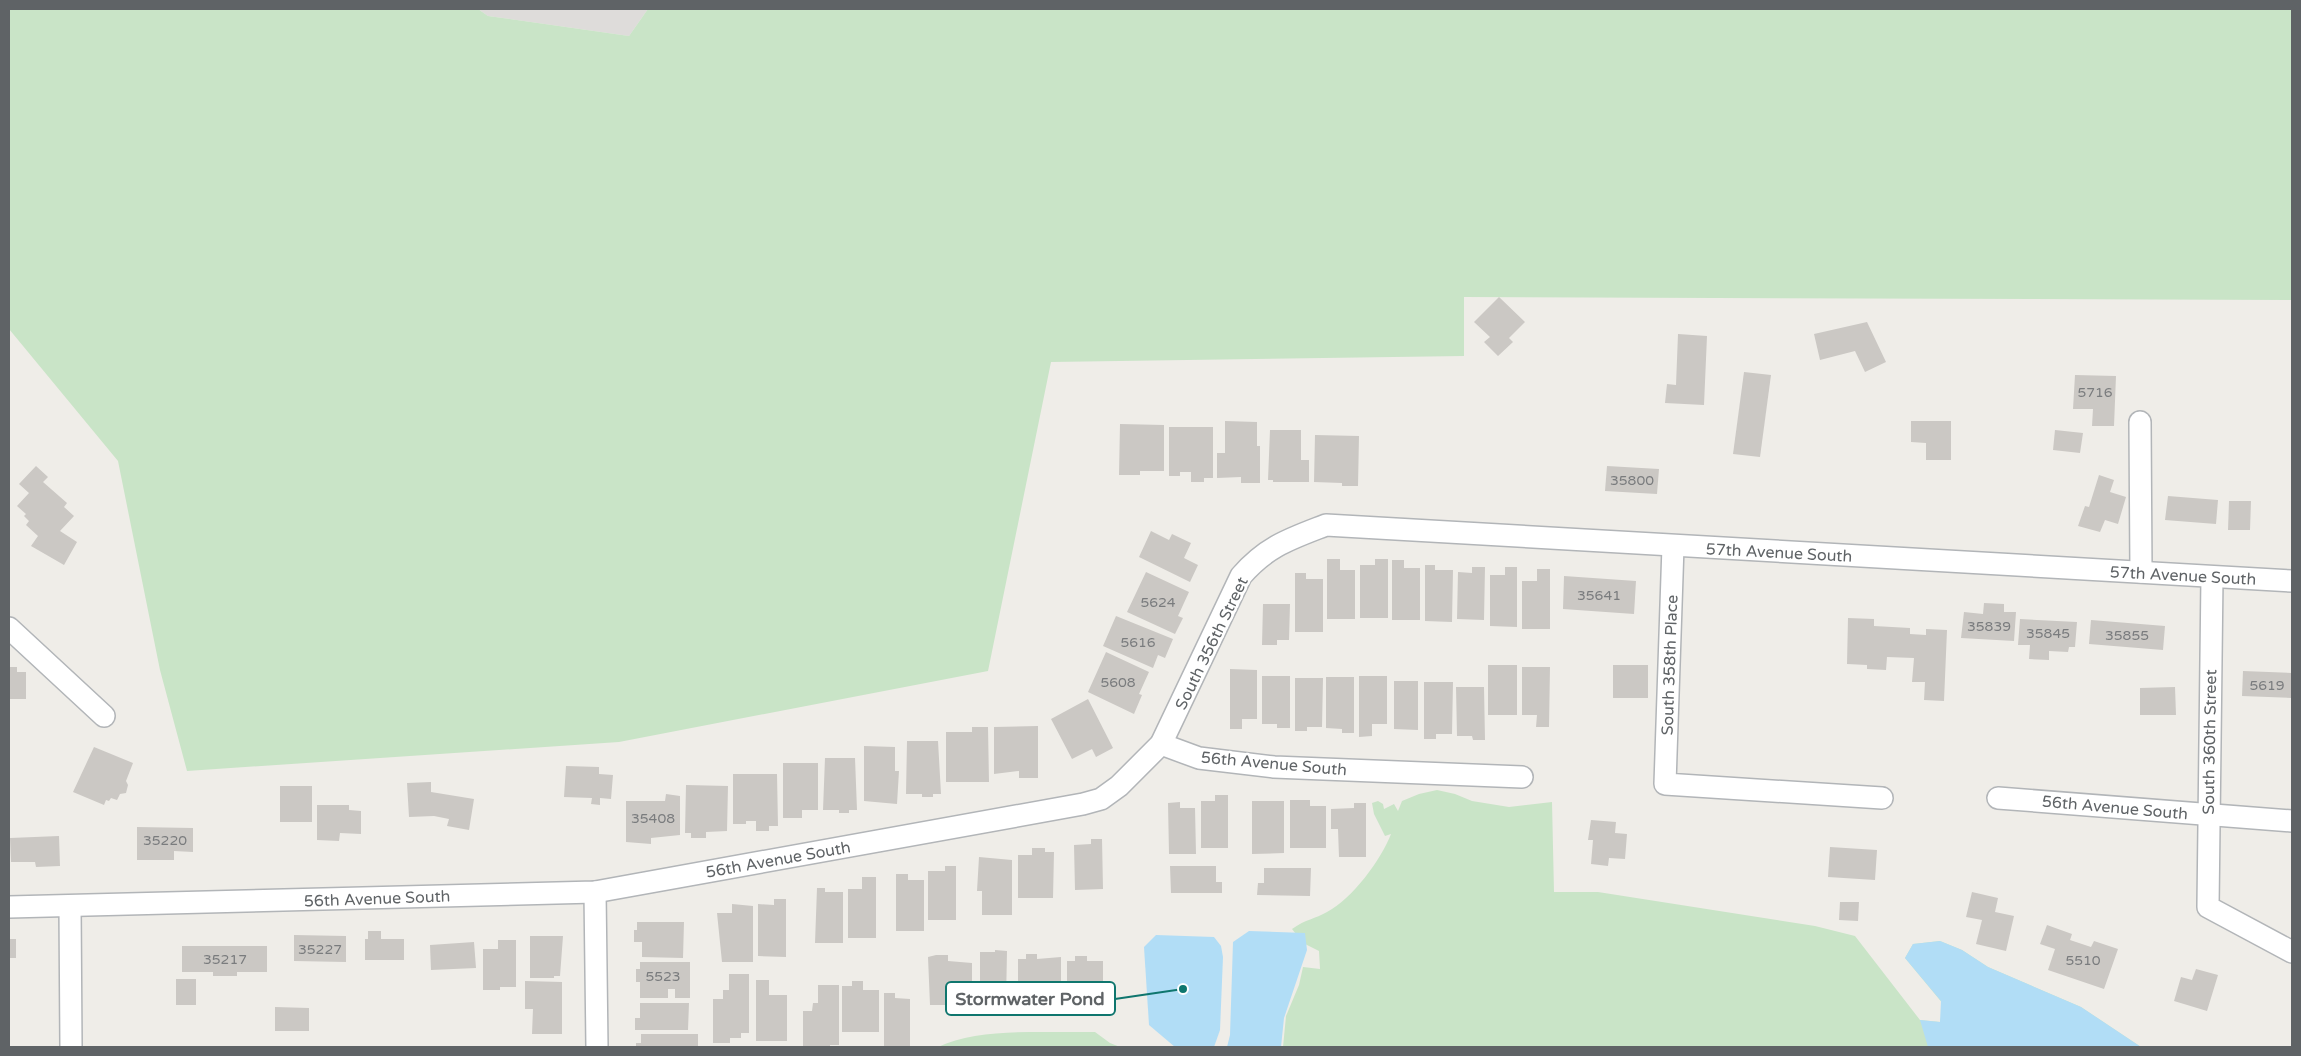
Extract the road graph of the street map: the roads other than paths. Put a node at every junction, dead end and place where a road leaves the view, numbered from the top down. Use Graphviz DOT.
graph roads {
  1 [pos="2140,422"];
  2 [pos="1673,546"];
  3 [pos="1270,549"];
  4 [pos="2141,572"];
  5 [pos="2212,577"];
  6 [pos="2292,581"];
  7 [pos="9,628"];
  8 [pos="104,716"];
  9 [pos="1161,744"];
  10 [pos="1522,777"];
  11 [pos="1882,798"];
  12 [pos="1998,798"];
  13 [pos="2208,815"];
  14 [pos="2292,821"];
  15 [pos="595,892"];
  16 [pos="70,906"];
  17 [pos="9,907"];
  18 [pos="2292,952"];
  19 [pos="71,1047"];
  20 [pos="597,1047"];
  1 -- 4 [label="street"];
  2 -- 3 [label="street, 57th Avenue South"];
  2 -- 4 [label="street, 57th Avenue South"];
  2 -- 11 [label="street, South 358th Place"];
  3 -- 9 [label="street, South 356th Street"];
  4 -- 5 [label="street, 57th Avenue South"];
  5 -- 6 [label="street, 57th Avenue South"];
  5 -- 13 [label="street, South 360th Street"];
  7 -- 8 [label="street"];
  9 -- 10 [label="street, 56th Avenue South"];
  9 -- 15 [label="street, 56th Avenue South"];
  12 -- 13 [label="street, 56th Avenue South"];
  13 -- 14 [label="street, 56th Avenue South"];
  13 -- 18 [label="street, South 360th Street"];
  15 -- 16 [label="street, 56th Avenue South"];
  15 -- 20 [label="street"];
  16 -- 17 [label="street, 56th Avenue South"];
  16 -- 19 [label="street"];
}
